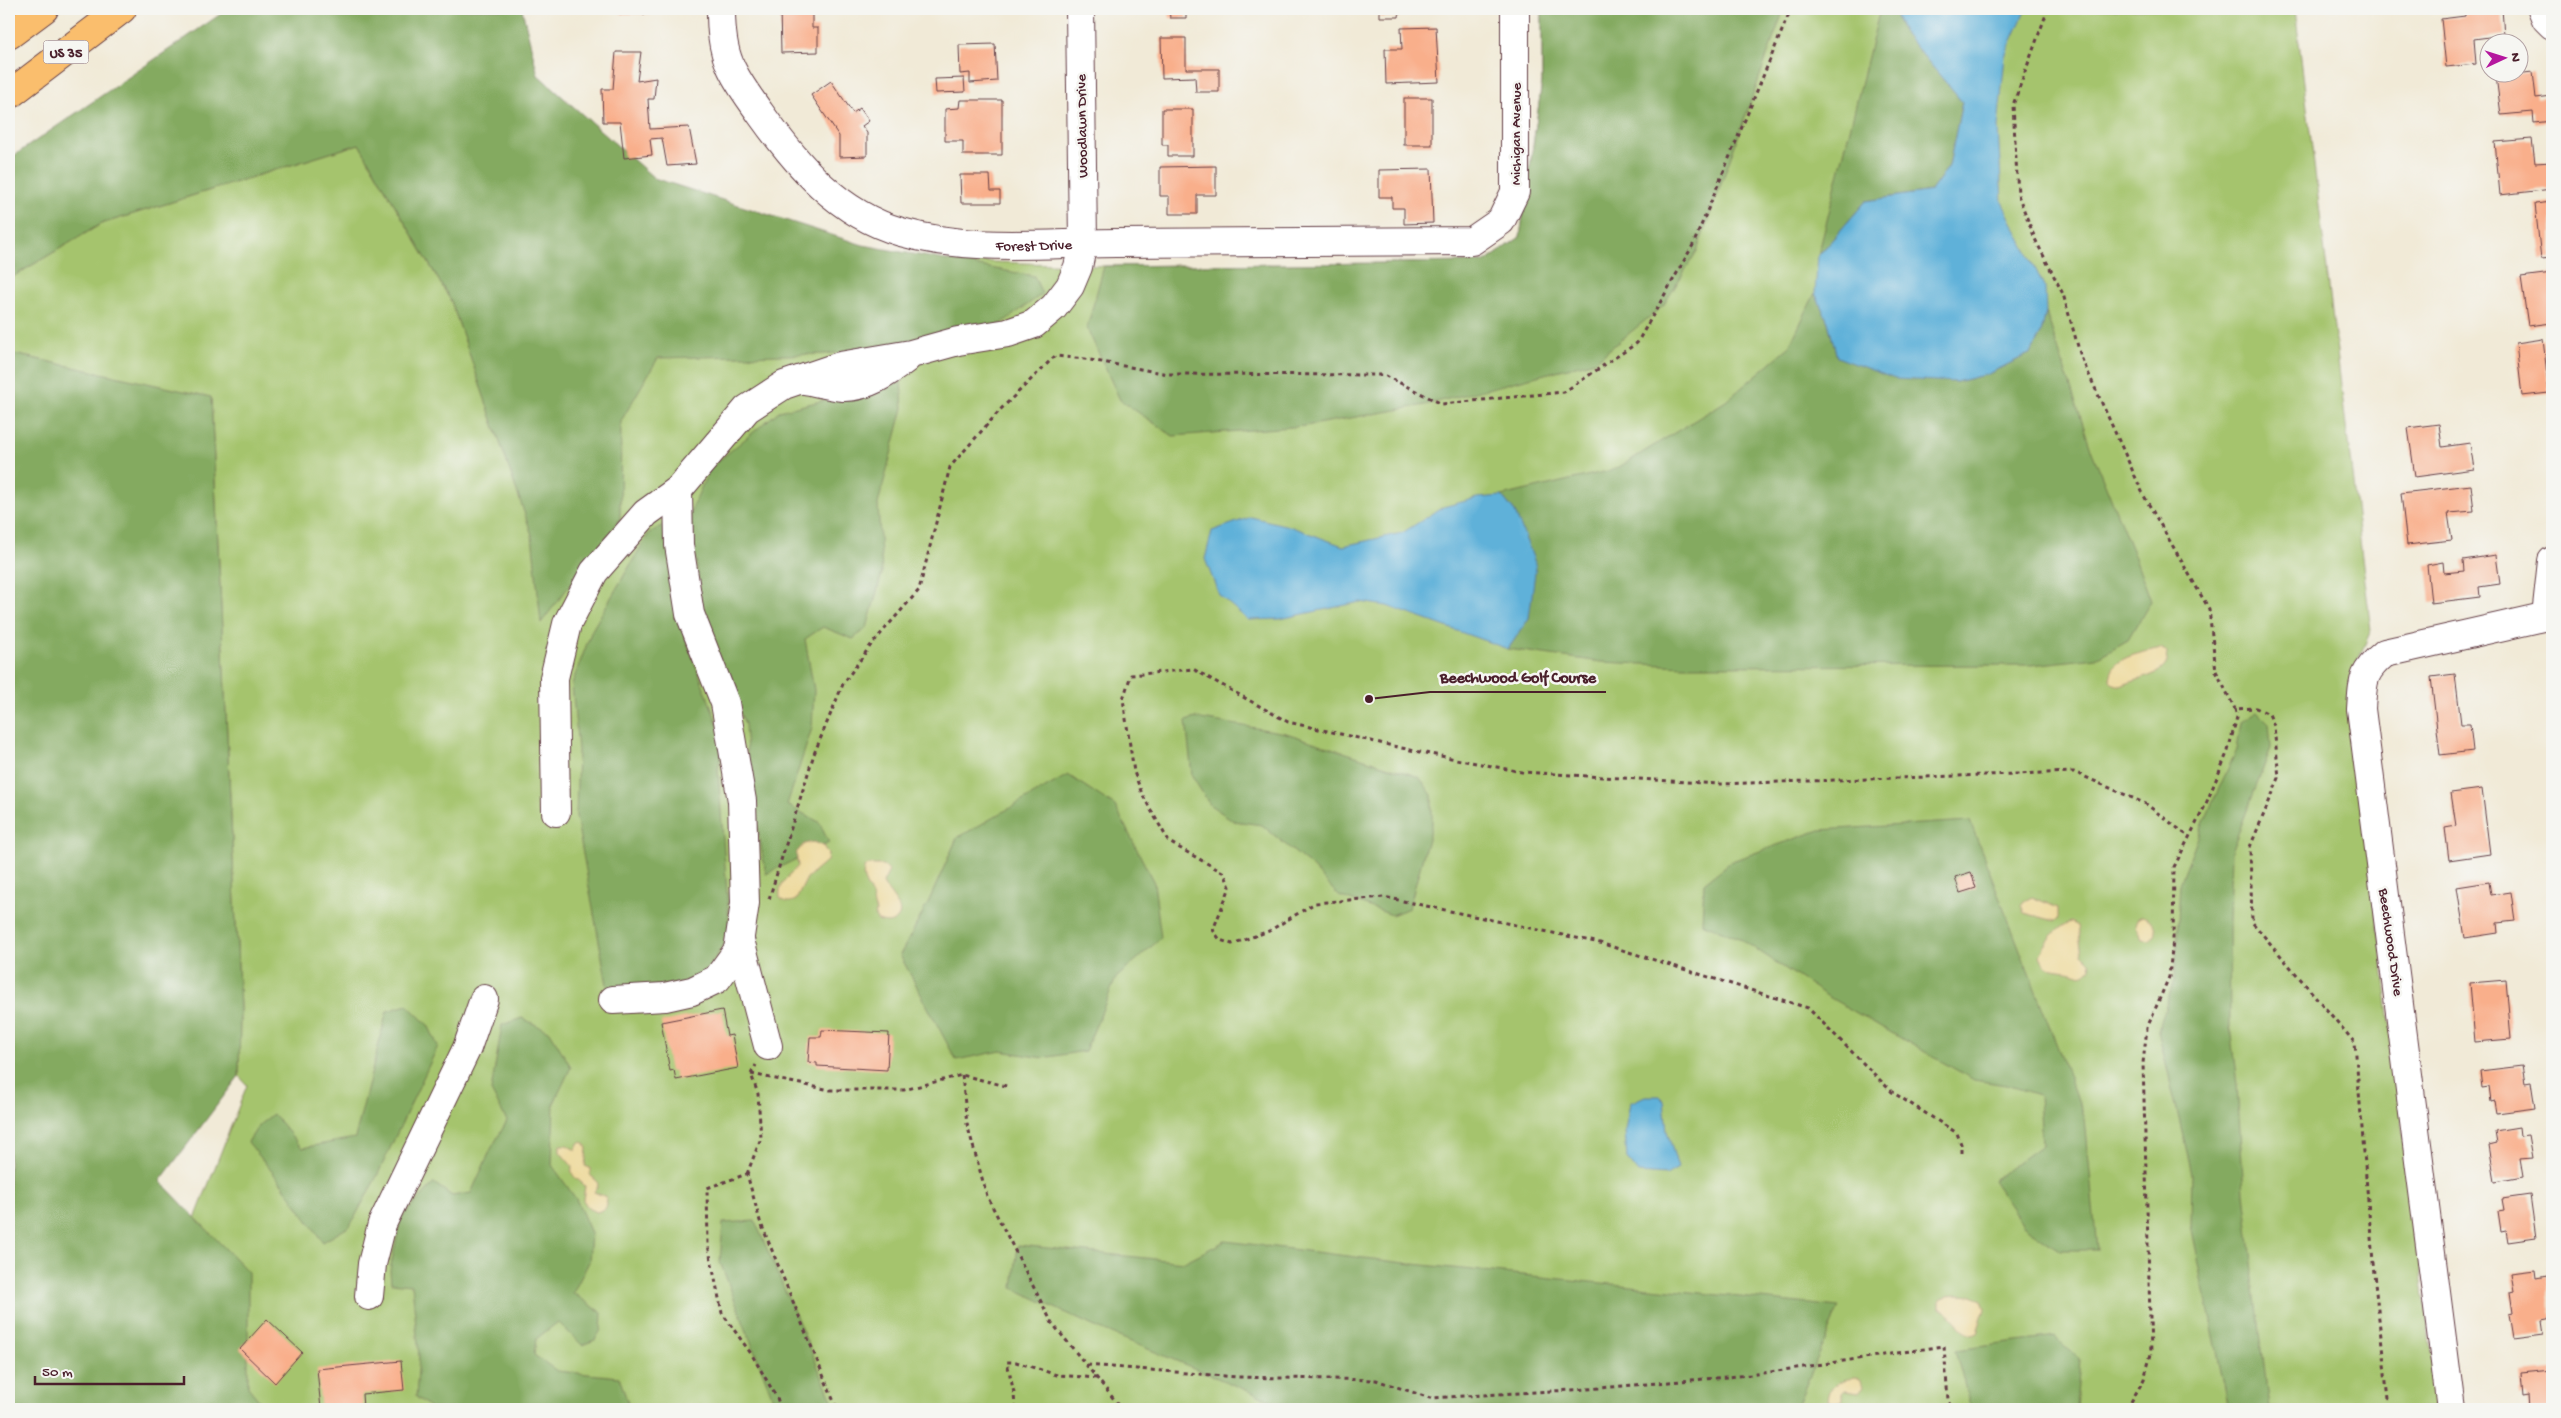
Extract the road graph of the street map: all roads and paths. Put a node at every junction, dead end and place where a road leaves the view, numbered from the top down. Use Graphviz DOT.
graph roads {
  1 [pos="44,9"];
  2 [pos="122,9"];
  3 [pos="721,9"];
  4 [pos="1080,9"];
  5 [pos="1515,9"];
  6 [pos="1791,9"];
  7 [pos="2048,9"];
  8 [pos="2542,9"];
  9 [pos="2552,25"];
  10 [pos="9,35"];
  11 [pos="9,95"];
  12 [pos="1472,241"];
  13 [pos="1083,243"];
  14 [pos="678,490"];
  15 [pos="2552,560"];
  16 [pos="2549,615"];
  17 [pos="2235,709"];
  18 [pos="556,812"];
  19 [pos="2188,836"];
  20 [pos="766,908"];
  21 [pos="740,940"];
  22 [pos="484,999"];
  23 [pos="613,1000"];
  24 [pos="768,1046"];
  25 [pos="751,1074"];
  26 [pos="962,1075"];
  27 [pos="1010,1087"];
  28 [pos="1961,1153"];
  29 [pos="747,1174"];
  30 [pos="369,1296"];
  31 [pos="1087,1365"];
  32 [pos="1097,1378"];
  33 [pos="781,1409"];
  34 [pos="837,1409"];
  35 [pos="1015,1409"];
  36 [pos="1122,1409"];
  37 [pos="1952,1409"];
  38 [pos="2127,1409"];
  39 [pos="2389,1409"];
  40 [pos="2451,1409"];
  1 -- 10 [label="main road"];
  2 -- 11 [label="main road, US 35"];
  3 -- 13 [label="street, Forest Drive"];
  4 -- 13 [label="street, Woodlawn Drive"];
  5 -- 12 [label="street, Michigan Avenue"];
  6 -- 20 [label="path"];
  7 -- 17 [label="path"];
  8 -- 9 [label="street"];
  12 -- 13 [label="street, Forest Drive"];
  13 -- 14 [label="street, Woodlawn Drive"];
  14 -- 18 [label="street"];
  14 -- 21 [label="street"];
  15 -- 16 [label="street"];
  16 -- 40 [label="street, Beechwood Drive"];
  17 -- 19 [label="path"];
  17 -- 39 [label="path"];
  19 -- 28 [label="path"];
  19 -- 38 [label="path"];
  21 -- 23 [label="street"];
  21 -- 24 [label="street"];
  22 -- 30 [label="street"];
  24 -- 25 [label="path"];
  25 -- 26 [label="path"];
  25 -- 29 [label="path"];
  26 -- 27 [label="path"];
  26 -- 31 [label="path"];
  29 -- 33 [label="path"];
  29 -- 34 [label="path"];
  31 -- 32 [label="path"];
  31 -- 37 [label="path"];
  32 -- 35 [label="path"];
  32 -- 36 [label="path"];
}
